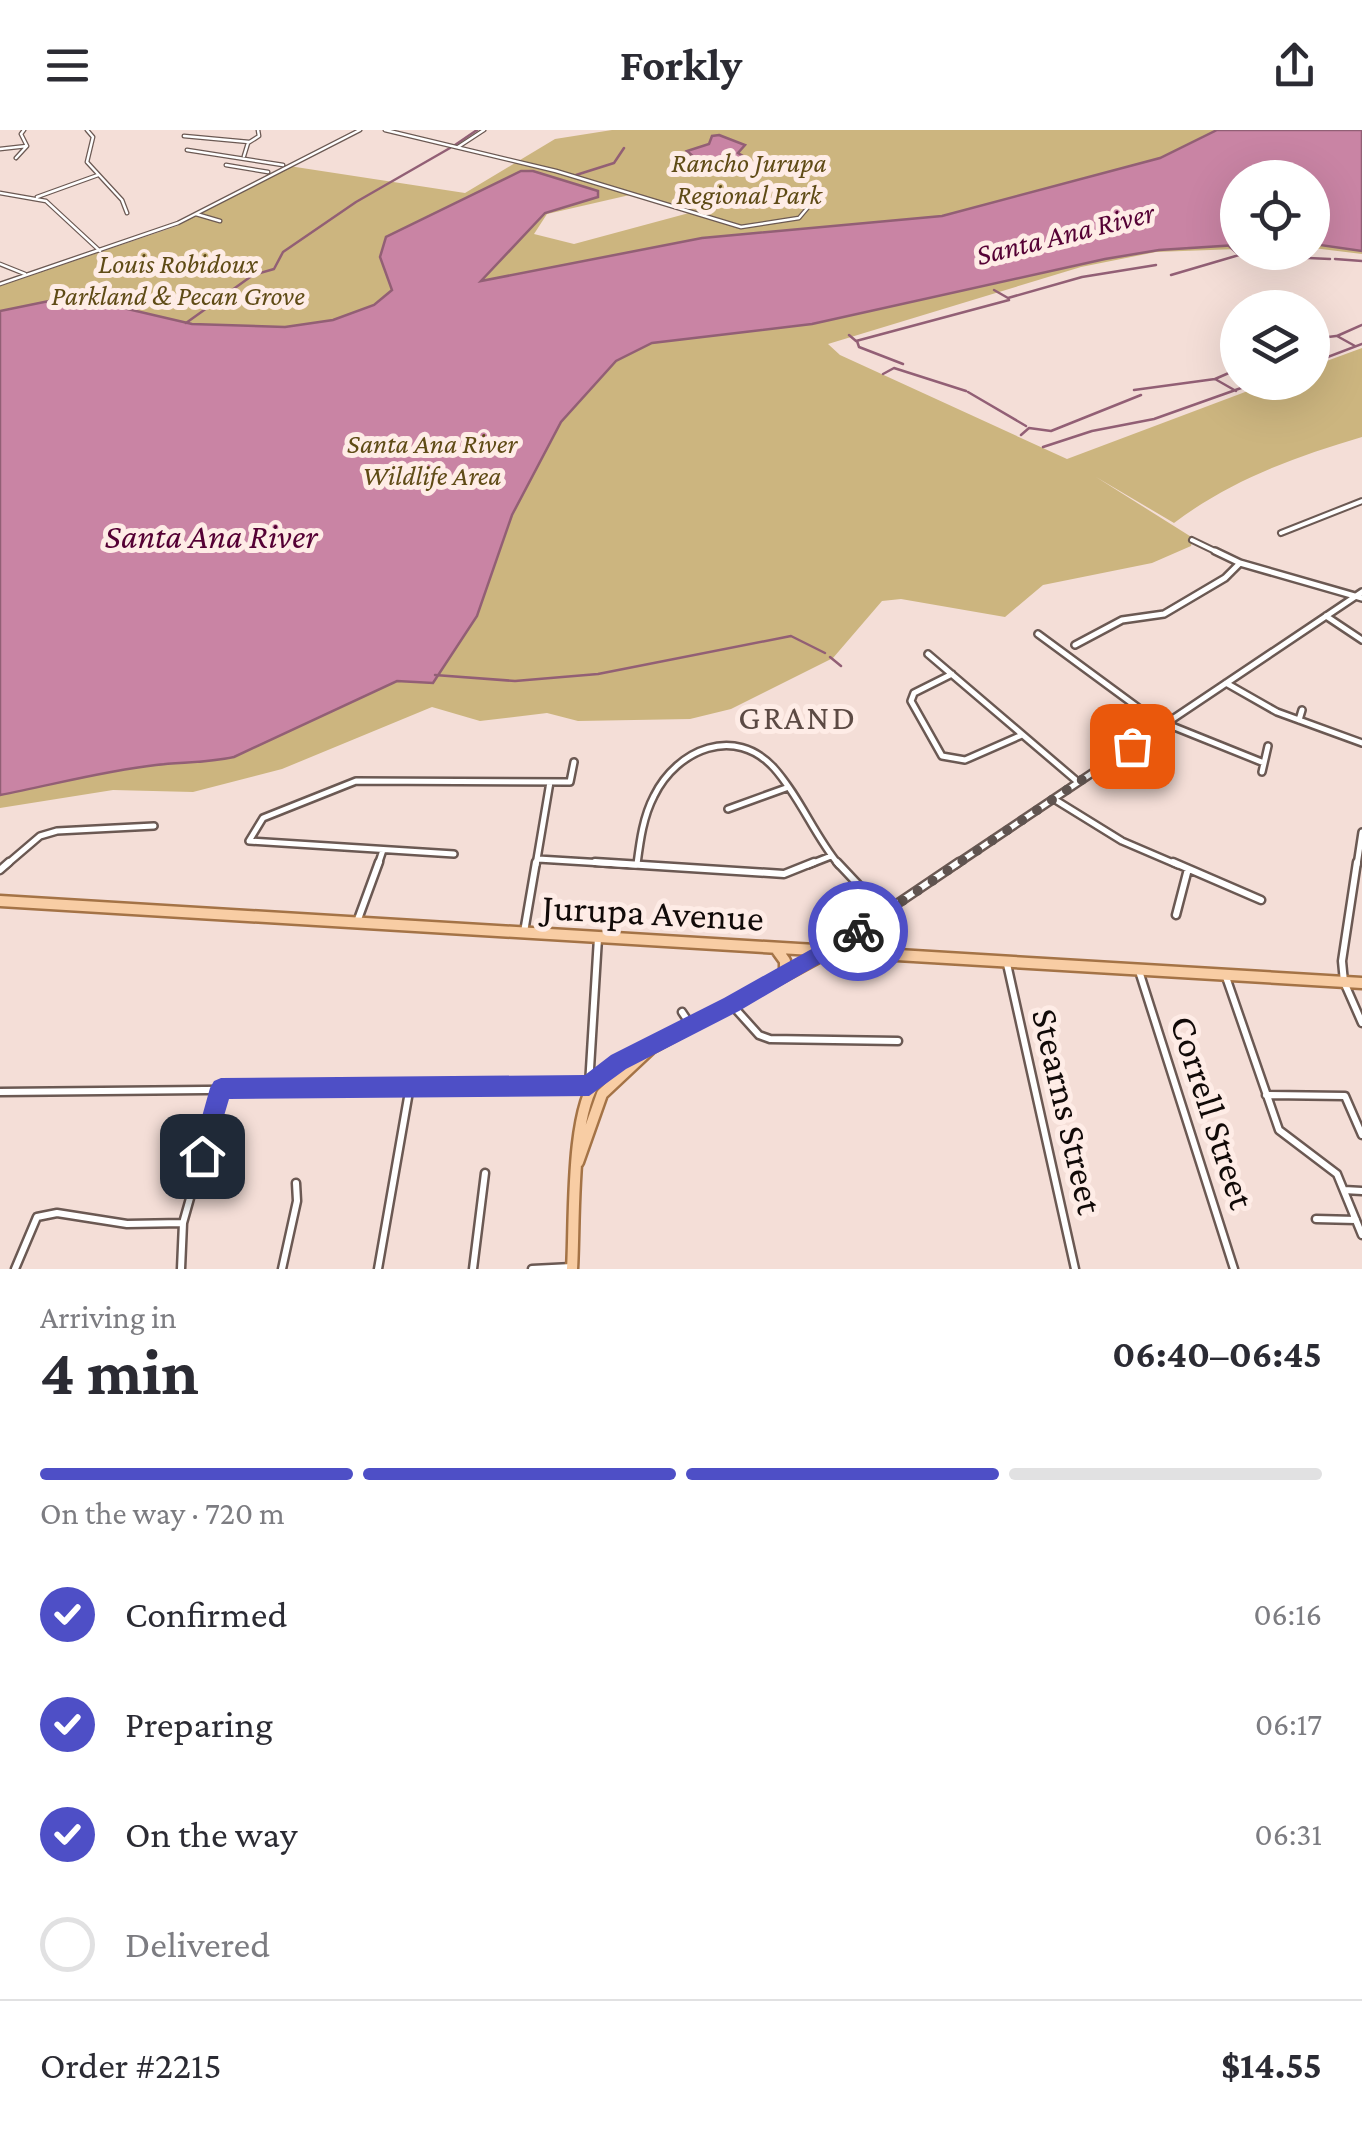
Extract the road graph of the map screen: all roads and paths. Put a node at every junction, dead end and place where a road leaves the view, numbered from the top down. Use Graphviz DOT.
graph roads {
  1 [pos="24,130"];
  2 [pos="87,130"];
  3 [pos="258,130"];
  4 [pos="360,130"];
  5 [pos="385,130"];
  6 [pos="484,130"];
  7 [pos="184,136"];
  8 [pos="249,142"];
  9 [pos="27,146"];
  10 [pos="455,146"];
  11 [pos="0,149"];
  12 [pos="187,150"];
  13 [pos="243,157"];
  14 [pos="16,158"];
  15 [pos="286,164"];
  16 [pos="226,166"];
  17 [pos="272,172"];
  18 [pos="100,175"];
  19 [pos="812,193"];
  20 [pos="0,194"];
  21 [pos="35,198"];
  22 [pos="127,212"];
  23 [pos="196,214"];
  24 [pos="220,221"];
  25 [pos="100,251"];
  26 [pos="0,264"];
  27 [pos="27,274"];
  28 [pos="0,284"];
  29 [pos="1362,501"];
  30 [pos="1281,533"];
  31 [pos="1192,540"];
  32 [pos="1240,562"];
  33 [pos="1360,596"];
  34 [pos="1326,616"];
  35 [pos="1038,634"];
  36 [pos="1362,640"];
  37 [pos="1076,644"];
  38 [pos="928,654"];
  39 [pos="952,674"];
  40 [pos="1226,683"];
  41 [pos="1302,710"];
  42 [pos="1300,720"];
  43 [pos="1165,724"];
  44 [pos="1022,734"];
  45 [pos="1362,743"];
  46 [pos="1268,746"];
  47 [pos="574,762"];
  48 [pos="1264,763"];
  49 [pos="1262,772"];
  50 [pos="550,782"];
  51 [pos="1078,782"];
  52 [pos="786,788"];
  53 [pos="1054,799"];
  54 [pos="728,810"];
  55 [pos="154,826"];
  56 [pos="1362,832"];
  57 [pos="383,850"];
  58 [pos="454,854"];
  59 [pos="831,856"];
  60 [pos="538,859"];
  61 [pos="637,864"];
  62 [pos="1188,869"];
  63 [pos="0,870"];
  64 [pos="1261,900"];
  65 [pos="0,901"];
  66 [pos="885,913"];
  67 [pos="1176,916"];
  68 [pos="358,922"];
  69 [pos="868,924"];
  70 [pos="523,935"];
  71 [pos="598,938"];
  72 [pos="777,950"];
  73 [pos="826,952"];
  74 [pos="882,956"];
  75 [pos="1007,964"];
  76 [pos="1139,971"];
  77 [pos="785,975"];
  78 [pos="1226,976"];
  79 [pos="1344,982"];
  80 [pos="1362,984"];
  81 [pos="732,1005"];
  82 [pos="682,1012"];
  83 [pos="1362,1022"];
  84 [pos="692,1026"];
  85 [pos="898,1041"];
  86 [pos="650,1048"];
  87 [pos="410,1086"];
  88 [pos="589,1086"];
  89 [pos="221,1088"];
  90 [pos="0,1092"];
  91 [pos="602,1094"];
  92 [pos="1266,1095"];
  93 [pos="1362,1136"];
  94 [pos="578,1162"];
  95 [pos="485,1173"];
  96 [pos="296,1183"];
  97 [pos="1344,1190"];
  98 [pos="1362,1191"];
  99 [pos="1316,1219"];
  100 [pos="1356,1220"];
  101 [pos="183,1223"];
  102 [pos="1362,1234"];
  103 [pos="572,1268"];
  104 [pos="15,1269"];
  105 [pos="182,1269"];
  106 [pos="282,1269"];
  107 [pos="378,1269"];
  108 [pos="473,1269"];
  109 [pos="532,1269"];
  110 [pos="1075,1269"];
  111 [pos="1234,1269"];
  1 -- 9 [label="street"];
  2 -- 18 [label="street"];
  3 -- 8 [label="street"];
  4 -- 15 [label="street"];
  5 -- 10 [label="street"];
  6 -- 10 [label="street"];
  7 -- 8 [label="street"];
  8 -- 13 [label="street"];
  9 -- 11 [label="street"];
  9 -- 14 [label="street"];
  10 -- 19 [label="street"];
  12 -- 13 [label="street"];
  13 -- 15 [label="street"];
  15 -- 17 [label="street"];
  16 -- 17 [label="street"];
  17 -- 23 [label="street"];
  18 -- 21 [label="street"];
  18 -- 22 [label="street"];
  20 -- 21 [label="street"];
  21 -- 25 [label="street"];
  23 -- 24 [label="street"];
  23 -- 25 [label="street"];
  25 -- 27 [label="street"];
  26 -- 27 [label="street"];
  27 -- 28 [label="street"];
  29 -- 30 [label="street"];
  31 -- 32 [label="street"];
  32 -- 33 [label="street"];
  32 -- 37 [label="street"];
  33 -- 34 [label="street"];
  34 -- 36 [label="street"];
  34 -- 40 [label="street"];
  35 -- 43 [label="street"];
  38 -- 39 [label="street"];
  39 -- 44 [label="street"];
  39 -- 44 [label="street"];
  40 -- 42 [label="street"];
  40 -- 43 [label="street"];
  41 -- 42 [label="street"];
  42 -- 45 [label="street"];
  43 -- 48 [label="street"];
  43 -- 51 [label="street"];
  44 -- 51 [label="street"];
  46 -- 48 [label="street"];
  47 -- 50 [label="street"];
  48 -- 49 [label="street"];
  50 -- 57 [label="street"];
  50 -- 60 [label="street"];
  51 -- 53 [label="street"];
  52 -- 54 [label="street"];
  52 -- 59 [label="street"];
  52 -- 61 [label="street"];
  53 -- 62 [label="street"];
  53 -- 66 [label="street"];
  55 -- 63 [label="street"];
  56 -- 79 [label="street"];
  57 -- 58 [label="street"];
  57 -- 68 [label="street"];
  59 -- 61 [label="street"];
  59 -- 66 [label="street"];
  60 -- 61 [label="street"];
  60 -- 70 [label="street"];
  62 -- 64 [label="street"];
  62 -- 67 [label="street"];
  65 -- 68 [label="main road, Jurupa Avenue"];
  66 -- 69 [label="street"];
  68 -- 70 [label="main road, Jurupa Avenue"];
  69 -- 73 [label="street"];
  69 -- 74 [label="main road"];
  70 -- 71 [label="main road, Jurupa Avenue"];
  71 -- 72 [label="main road, Jurupa Avenue"];
  71 -- 88 [label="street"];
  72 -- 73 [label="main road, Jurupa Avenue"];
  72 -- 77 [label="main road"];
  73 -- 74 [label="main road, Jurupa Avenue"];
  73 -- 77 [label="main road"];
  74 -- 75 [label="main road, Jurupa Avenue"];
  75 -- 76 [label="main road, Jurupa Avenue"];
  75 -- 110 [label="street, Stearns Street"];
  76 -- 78 [label="main road, Jurupa Avenue"];
  76 -- 111 [label="street, Correll Street"];
  77 -- 81 [label="main road"];
  78 -- 79 [label="main road, Jurupa Avenue"];
  78 -- 92 [label="street"];
  79 -- 80 [label="main road, Jurupa Avenue"];
  79 -- 83 [label="street"];
  81 -- 84 [label="main road"];
  81 -- 85 [label="street"];
  82 -- 84 [label="street"];
  84 -- 86 [label="main road"];
  86 -- 88 [label="main road"];
  86 -- 91 [label="main road"];
  87 -- 88 [label="street"];
  87 -- 89 [label="street"];
  87 -- 107 [label="street"];
  88 -- 91 [label="street"];
  88 -- 94 [label="main road"];
  89 -- 90 [label="street"];
  89 -- 101 [label="street"];
  91 -- 94 [label="main road"];
  92 -- 93 [label="street"];
  92 -- 97 [label="street"];
  94 -- 103 [label="main road"];
  95 -- 108 [label="street"];
  96 -- 106 [label="street"];
  97 -- 98 [label="street"];
  97 -- 100 [label="street"];
  99 -- 100 [label="street"];
  100 -- 102 [label="street"];
  101 -- 104 [label="street"];
  101 -- 105 [label="street"];
  103 -- 109 [label="street"];
}
